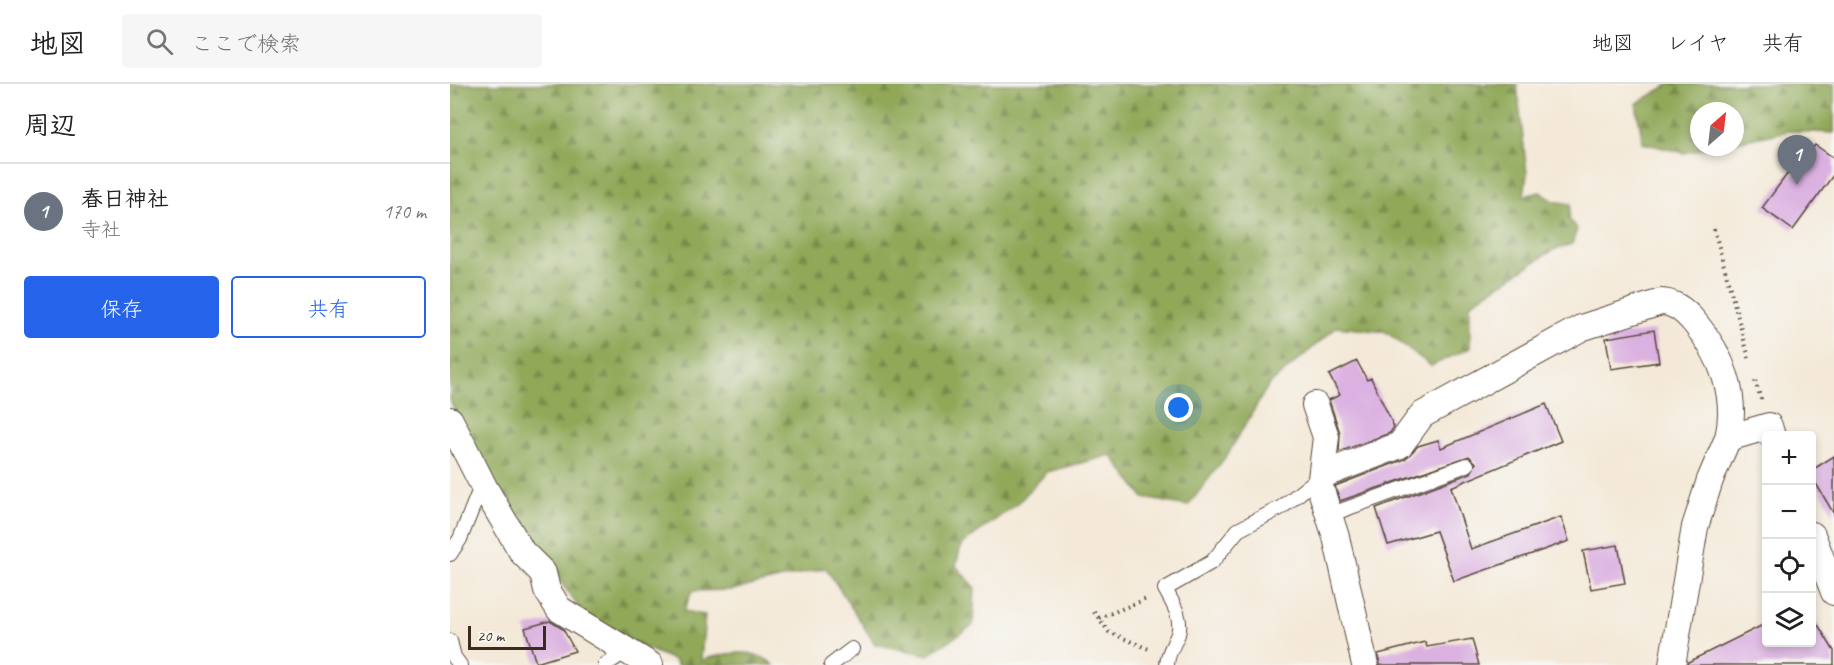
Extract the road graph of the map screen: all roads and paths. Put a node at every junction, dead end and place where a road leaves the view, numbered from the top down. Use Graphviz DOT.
graph roads {
  1 [pos="1714,229"];
  2 [pos="1751,364"];
  3 [pos="1754,375"];
  4 [pos="1316,405"];
  5 [pos="450,420"];
  6 [pos="1771,431"];
  7 [pos="1762,432"];
  8 [pos="1728,438"];
  9 [pos="1467,465"];
  10 [pos="1322,475"];
  11 [pos="482,484"];
  12 [pos="1329,515"];
  13 [pos="1814,539"];
  14 [pos="450,554"];
  15 [pos="1165,589"];
  16 [pos="1834,592"];
  17 [pos="1094,612"];
  18 [pos="1099,618"];
  19 [pos="450,641"];
  20 [pos="852,649"];
  21 [pos="628,650"];
  22 [pos="1168,661"];
  23 [pos="460,665"];
  24 [pos="605,665"];
  25 [pos="650,665"];
  26 [pos="831,665"];
  27 [pos="1365,665"];
  28 [pos="1672,665"];
  1 -- 2 [label="path"];
  3 -- 6 [label="path"];
  4 -- 10 [label="street"];
  5 -- 11 [label="street"];
  7 -- 8 [label="street"];
  8 -- 10 [label="street"];
  8 -- 28 [label="street"];
  9 -- 12 [label="lane"];
  10 -- 12 [label="street"];
  10 -- 15 [label="lane"];
  11 -- 14 [label="lane"];
  11 -- 21 [label="street"];
  12 -- 27 [label="street"];
  13 -- 16 [label="street"];
  15 -- 18 [label="path"];
  15 -- 22 [label="lane"];
  17 -- 18 [label="path"];
  18 -- 22 [label="path"];
  19 -- 23 [label="lane"];
  20 -- 26 [label="lane"];
  21 -- 24 [label="lane"];
  21 -- 25 [label="street"];
}
